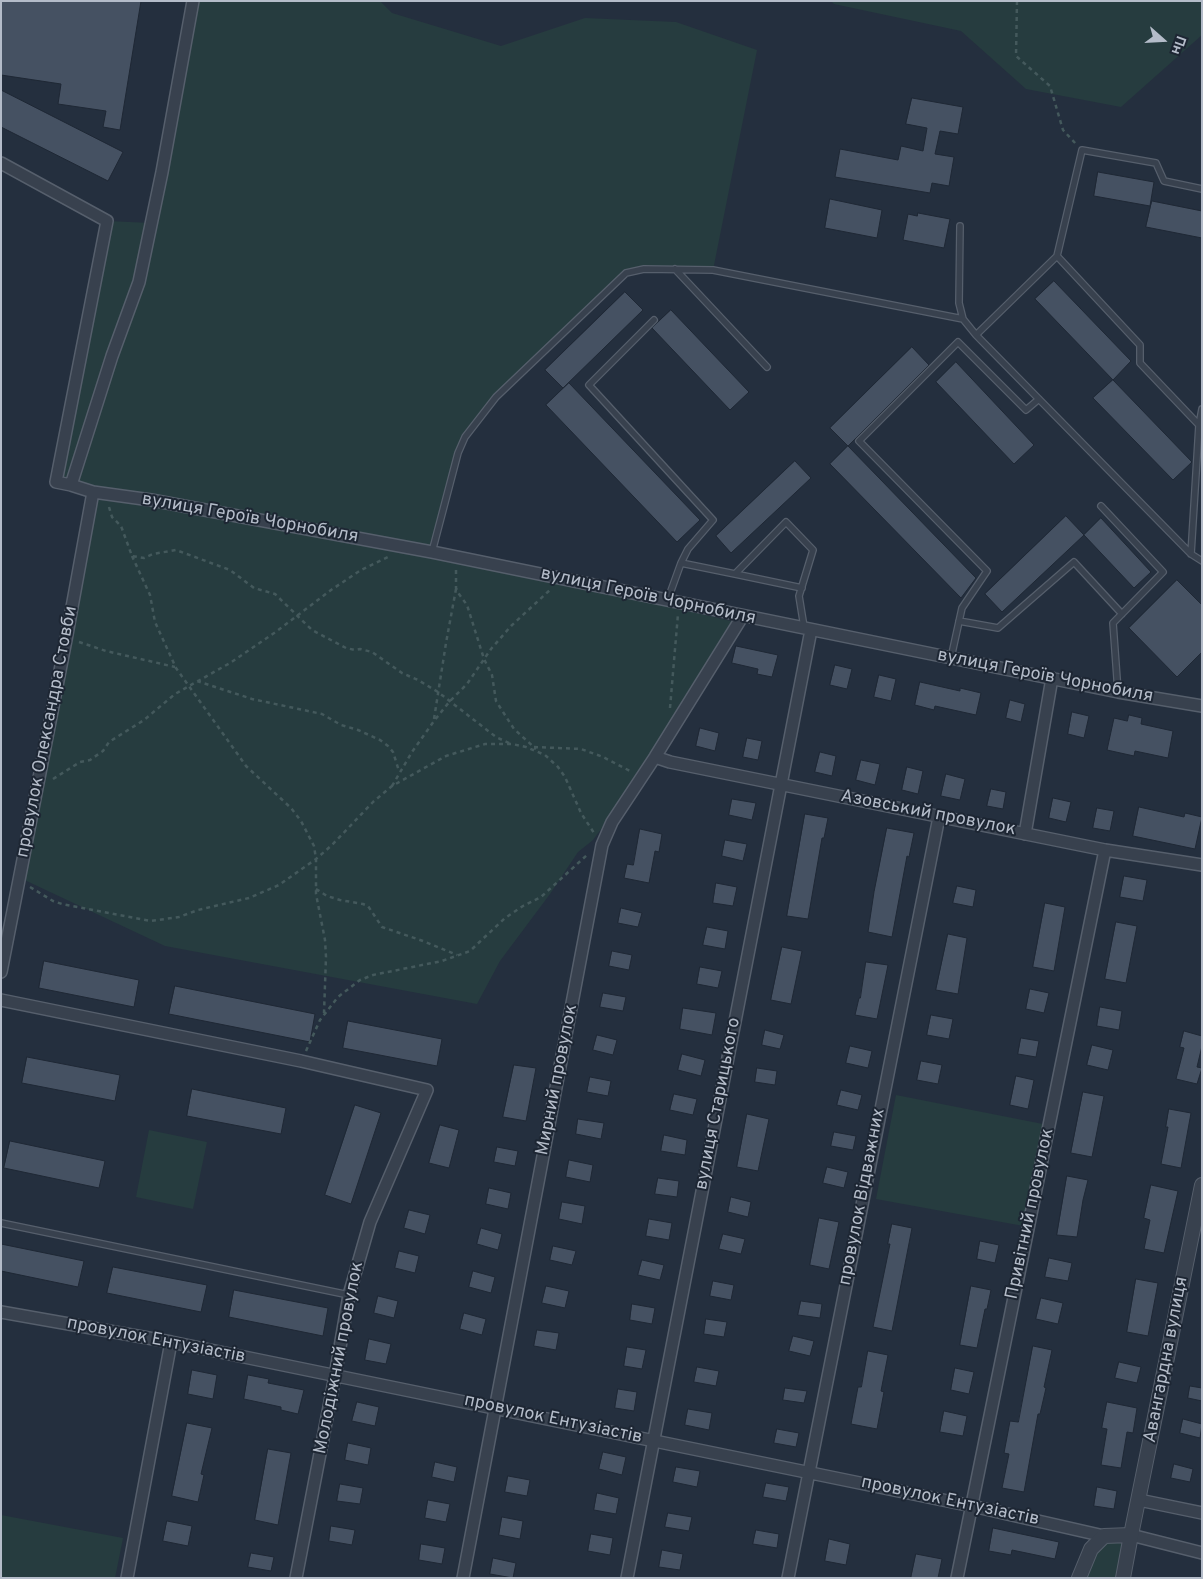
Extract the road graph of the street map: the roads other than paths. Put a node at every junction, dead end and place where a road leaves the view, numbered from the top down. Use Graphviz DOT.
graph roads {
  1 [pos="193,1"];
  2 [pos="1,163"];
  3 [pos="1202,189"];
  4 [pos="960,226"];
  5 [pos="1057,256"];
  6 [pos="676,269"];
  7 [pos="963,318"];
  8 [pos="654,320"];
  9 [pos="976,335"];
  10 [pos="767,367"];
  11 [pos="1039,399"];
  12 [pos="1202,409"];
  13 [pos="1199,425"];
  14 [pos="71,485"];
  15 [pos="93,492"];
  16 [pos="1101,506"];
  17 [pos="432,552"];
  18 [pos="1191,554"];
  19 [pos="1202,561"];
  20 [pos="681,563"];
  21 [pos="735,574"];
  22 [pos="802,588"];
  23 [pos="674,601"];
  24 [pos="1122,614"];
  25 [pos="742,616"];
  26 [pos="960,621"];
  27 [pos="808,630"];
  28 [pos="951,658"];
  29 [pos="1052,678"];
  30 [pos="1118,692"];
  31 [pos="1202,706"];
  32 [pos="655,757"];
  33 [pos="781,785"];
  34 [pos="939,816"];
  35 [pos="1025,834"];
  36 [pos="1105,850"];
  37 [pos="1202,865"];
  38 [pos="1,972"];
  39 [pos="1,1000"];
  40 [pos="1202,1185"];
  41 [pos="1,1223"];
  42 [pos="349,1295"];
  43 [pos="1,1312"];
  44 [pos="171,1342"];
  45 [pos="335,1376"];
  46 [pos="496,1408"];
  47 [pos="654,1441"];
  48 [pos="809,1473"];
  49 [pos="1139,1500"];
  50 [pos="972,1506"];
  51 [pos="1202,1513"];
  52 [pos="1131,1535"];
  53 [pos="1104,1536"];
  54 [pos="1202,1553"];
  55 [pos="127,1578"];
  56 [pos="296,1578"];
  57 [pos="464,1578"];
  58 [pos="627,1578"];
  59 [pos="788,1578"];
  60 [pos="957,1578"];
  61 [pos="1079,1578"];
  62 [pos="1123,1578"];
  1 -- 14 [label="street"];
  2 -- 14 [label="street"];
  3 -- 5 [label="lane"];
  4 -- 7 [label="lane"];
  5 -- 9 [label="lane"];
  5 -- 13 [label="lane"];
  6 -- 7 [label="lane"];
  6 -- 10 [label="lane"];
  6 -- 17 [label="lane"];
  7 -- 9 [label="lane"];
  8 -- 20 [label="lane"];
  9 -- 11 [label="lane"];
  11 -- 18 [label="lane"];
  11 -- 26 [label="lane"];
  12 -- 13 [label="lane"];
  13 -- 18 [label="lane"];
  14 -- 15 [label="street, вулиця Героїв Чорнобиля"];
  15 -- 17 [label="street, вулиця Героїв Чорнобиля"];
  15 -- 38 [label="street, провулок Олександра Стовби"];
  16 -- 24 [label="lane"];
  17 -- 23 [label="street, вулиця Героїв Чорнобиля"];
  18 -- 19 [label="lane"];
  20 -- 21 [label="lane"];
  20 -- 23 [label="lane"];
  21 -- 22 [label="lane"];
  21 -- 22 [label="lane"];
  22 -- 27 [label="lane"];
  23 -- 25 [label="street, вулиця Героїв Чорнобиля"];
  24 -- 26 [label="lane"];
  24 -- 30 [label="lane"];
  25 -- 27 [label="street, вулиця Героїв Чорнобиля"];
  25 -- 32 [label="street, Мирний провулок"];
  26 -- 28 [label="lane"];
  27 -- 28 [label="street, вулиця Героїв Чорнобиля"];
  27 -- 33 [label="street, вулиця Старицького"];
  28 -- 29 [label="street, вулиця Героїв Чорнобиля"];
  29 -- 30 [label="street, вулиця Героїв Чорнобиля"];
  29 -- 35 [label="street"];
  30 -- 31 [label="street, вулиця Героїв Чорнобиля"];
  32 -- 33 [label="street, Азовський провулок"];
  32 -- 46 [label="street, Мирний провулок"];
  33 -- 34 [label="street, Азовський провулок"];
  33 -- 47 [label="street, вулиця Старицького"];
  34 -- 35 [label="street, Азовський провулок"];
  34 -- 48 [label="street, провулок Відважних"];
  35 -- 36 [label="street, Азовський провулок"];
  36 -- 37 [label="street, Азовський провулок"];
  36 -- 50 [label="street, Привітний провулок"];
  39 -- 42 [label="street, Молодіжний провулок"];
  40 -- 49 [label="street, Авангардна вулиця"];
  41 -- 42 [label="lane"];
  42 -- 45 [label="street, Молодіжний провулок"];
  43 -- 44 [label="street, провулок Ентузіастів"];
  44 -- 45 [label="street, провулок Ентузіастів"];
  44 -- 55 [label="street"];
  45 -- 46 [label="street, провулок Ентузіастів"];
  45 -- 56 [label="street, Молодіжний провулок"];
  46 -- 47 [label="street, провулок Ентузіастів"];
  46 -- 57 [label="street, Мирний провулок"];
  47 -- 48 [label="street, провулок Ентузіастів"];
  47 -- 58 [label="street, вулиця Старицького"];
  48 -- 50 [label="street, провулок Ентузіастів"];
  48 -- 59 [label="street, провулок Відважних"];
  49 -- 51 [label="street"];
  49 -- 52 [label="street, Авангардна вулиця"];
  50 -- 53 [label="street, провулок Ентузіастів"];
  50 -- 60 [label="street, Привітний провулок"];
  52 -- 53 [label="street"];
  52 -- 54 [label="street"];
  52 -- 62 [label="street, Авангардна вулиця"];
  53 -- 61 [label="street"];
}
